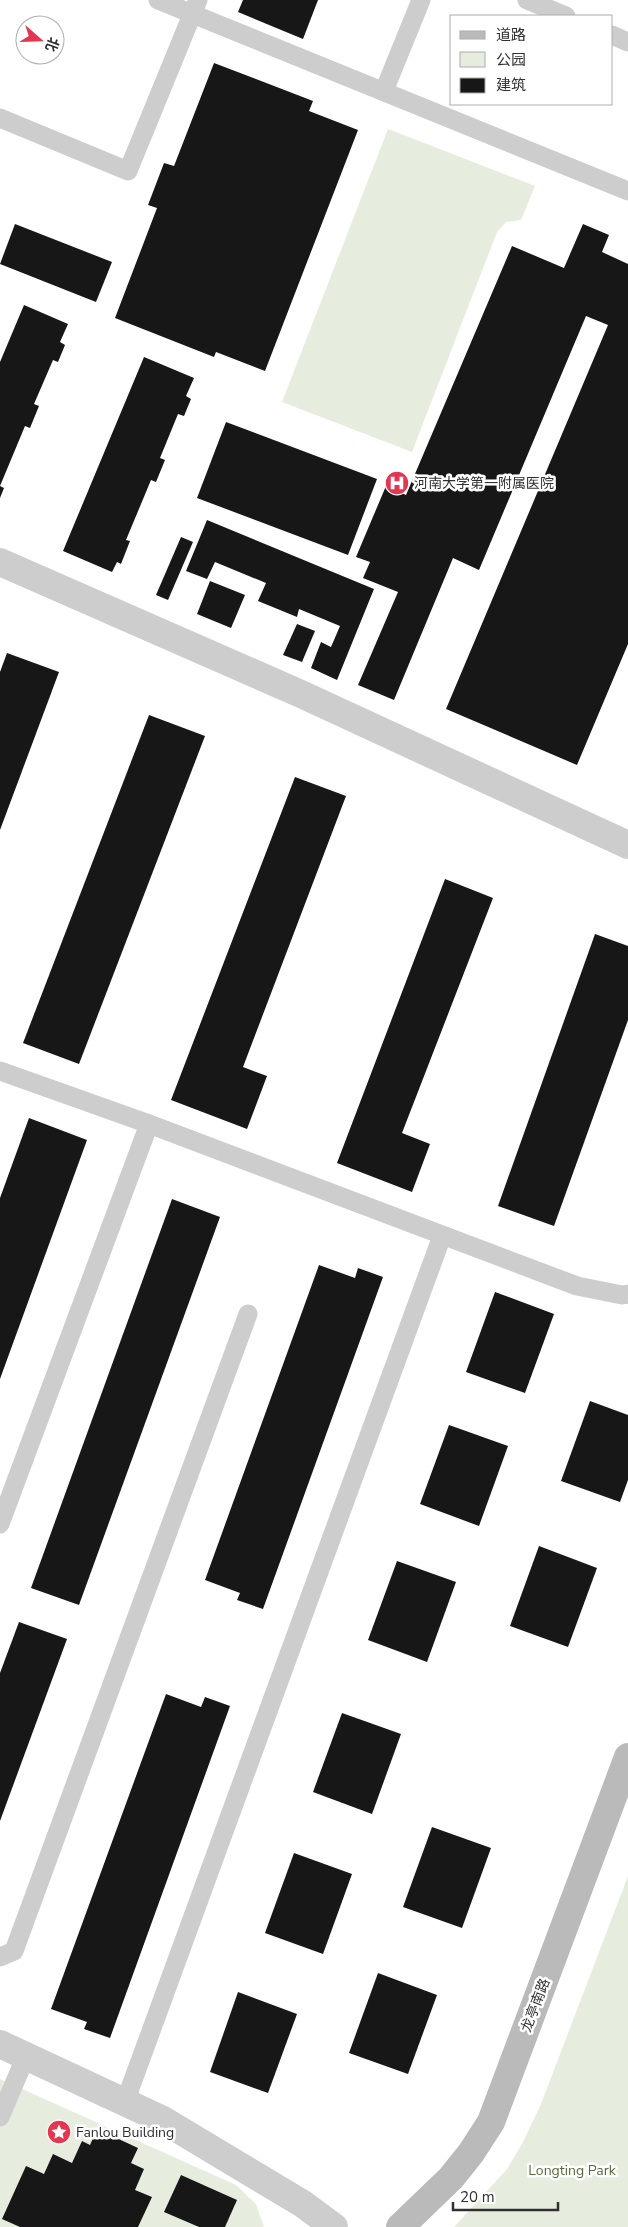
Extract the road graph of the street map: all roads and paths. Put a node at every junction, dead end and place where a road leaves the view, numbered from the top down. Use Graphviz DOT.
graph roads {
  1 [pos="158,0"];
  2 [pos="421,0"];
  3 [pos="527,0"];
  4 [pos="195,7"];
  5 [pos="564,15"];
  6 [pos="613,35"];
  7 [pos="628,42"];
  8 [pos="384,91"];
  9 [pos="0,118"];
  10 [pos="628,190"];
  11 [pos="0,562"];
  12 [pos="628,845"];
  13 [pos="0,1071"];
  14 [pos="149,1124"];
  15 [pos="442,1236"];
  16 [pos="628,1294"];
  17 [pos="248,1314"];
  18 [pos="0,1524"];
  19 [pos="628,1757"];
  20 [pos="0,1958"];
  21 [pos="0,2044"];
  22 [pos="26,2056"];
  23 [pos="124,2102"];
  24 [pos="0,2117"];
  25 [pos="334,2227"];
  26 [pos="400,2227"];
  1 -- 4 [label="lane"];
  2 -- 8 [label="lane"];
  3 -- 5 [label="lane"];
  4 -- 8 [label="lane"];
  4 -- 9 [label="lane"];
  6 -- 7 [label="lane"];
  8 -- 10 [label="lane"];
  11 -- 12 [label="street"];
  13 -- 14 [label="lane"];
  14 -- 15 [label="lane"];
  14 -- 18 [label="lane"];
  15 -- 16 [label="lane"];
  15 -- 23 [label="lane"];
  17 -- 20 [label="lane"];
  19 -- 26 [label="street, 龙亭南路"];
  21 -- 22 [label="street"];
  22 -- 23 [label="street"];
  22 -- 24 [label="lane"];
  23 -- 25 [label="street"];
}
